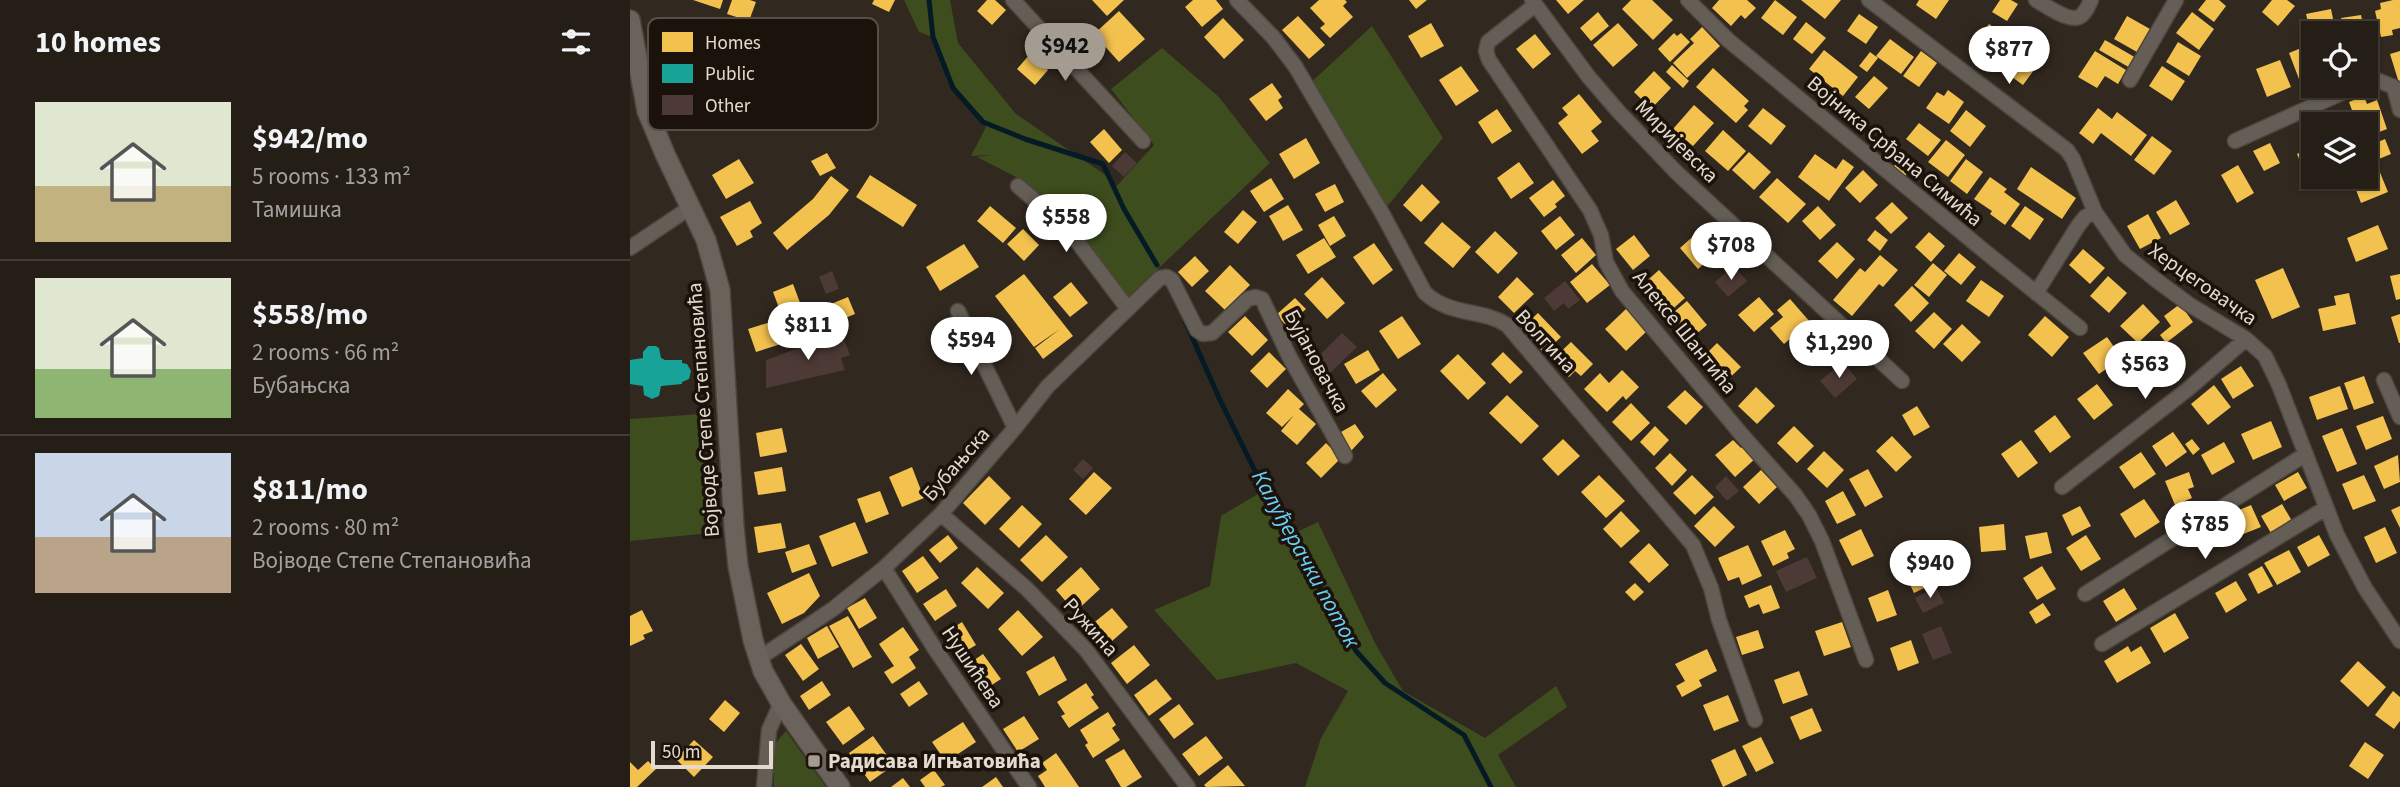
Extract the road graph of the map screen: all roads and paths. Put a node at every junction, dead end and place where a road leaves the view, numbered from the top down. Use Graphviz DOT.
graph roads {
  1 [pos="1013,0"];
  2 [pos="1237,0"];
  3 [pos="1688,0"];
  4 [pos="1869,0"];
  5 [pos="2036,0"];
  6 [pos="2091,0"];
  7 [pos="2176,0"];
  8 [pos="1534,3"];
  9 [pos="630,20"];
  10 [pos="2378,79"];
  11 [pos="2130,80"];
  12 [pos="635,87"];
  13 [pos="2330,98"];
  14 [pos="2400,110"];
  15 [pos="648,116"];
  16 [pos="654,130"];
  17 [pos="1143,141"];
  18 [pos="2235,141"];
  19 [pos="1018,186"];
  20 [pos="691,207"];
  21 [pos="2095,212"];
  22 [pos="630,248"];
  23 [pos="1167,277"];
  24 [pos="2036,293"];
  25 [pos="1128,309"];
  26 [pos="958,311"];
  27 [pos="2080,328"];
  28 [pos="2246,339"];
  29 [pos="2384,380"];
  30 [pos="1902,381"];
  31 [pos="2400,417"];
  32 [pos="1015,428"];
  33 [pos="2306,454"];
  34 [pos="1345,456"];
  35 [pos="2062,487"];
  36 [pos="2326,508"];
  37 [pos="941,514"];
  38 [pos="884,568"];
  39 [pos="2085,594"];
  40 [pos="2400,641"];
  41 [pos="2102,644"];
  42 [pos="758,659"];
  43 [pos="1866,660"];
  44 [pos="781,703"];
  45 [pos="1755,720"];
  46 [pos="764,787"];
  47 [pos="841,787"];
  48 [pos="1029,787"];
  49 [pos="1188,787"];
  1 -- 17 [label="street"];
  2 -- 45 [label="street, Волгина"];
  3 -- 24 [label="street, Војника Срђана Симића"];
  4 -- 21 [label="street, Херцеговачка"];
  5 -- 6 [label="street"];
  7 -- 11 [label="street"];
  8 -- 30 [label="street, Миријевска"];
  8 -- 43 [label="street, Алексе Шантића"];
  9 -- 12 [label="street, Војводе Степе Степановића"];
  10 -- 14 [label="street"];
  12 -- 15 [label="street, Војводе Степе Степановића"];
  13 -- 18 [label="street"];
  16 -- 20 [label="street, Војводе Степе Степановића"];
  19 -- 25 [label="street"];
  20 -- 22 [label="street"];
  20 -- 42 [label="street, Војводе Степе Степановића"];
  21 -- 24 [label="street"];
  21 -- 28 [label="street, Херцеговачка"];
  23 -- 25 [label="street, Бубањска"];
  23 -- 34 [label="street, Бујановачка"];
  24 -- 27 [label="street, Војника Срђана Симића"];
  25 -- 32 [label="street, Бубањска"];
  26 -- 32 [label="street"];
  28 -- 33 [label="street, Херцеговачка"];
  28 -- 35 [label="street"];
  29 -- 31 [label="street"];
  32 -- 37 [label="street, Бубањска"];
  33 -- 36 [label="street, Херцеговачка"];
  33 -- 39 [label="street"];
  36 -- 40 [label="street, Херцеговачка"];
  36 -- 41 [label="street"];
  37 -- 38 [label="street, Бубањска"];
  37 -- 49 [label="street, Ружина"];
  38 -- 42 [label="street, Бубањска"];
  38 -- 48 [label="street, Нушићева"];
  42 -- 44 [label="street, Војводе Степе Степановића"];
  44 -- 46 [label="street"];
  44 -- 47 [label="street, Војводе Степе Степановића"];
}
